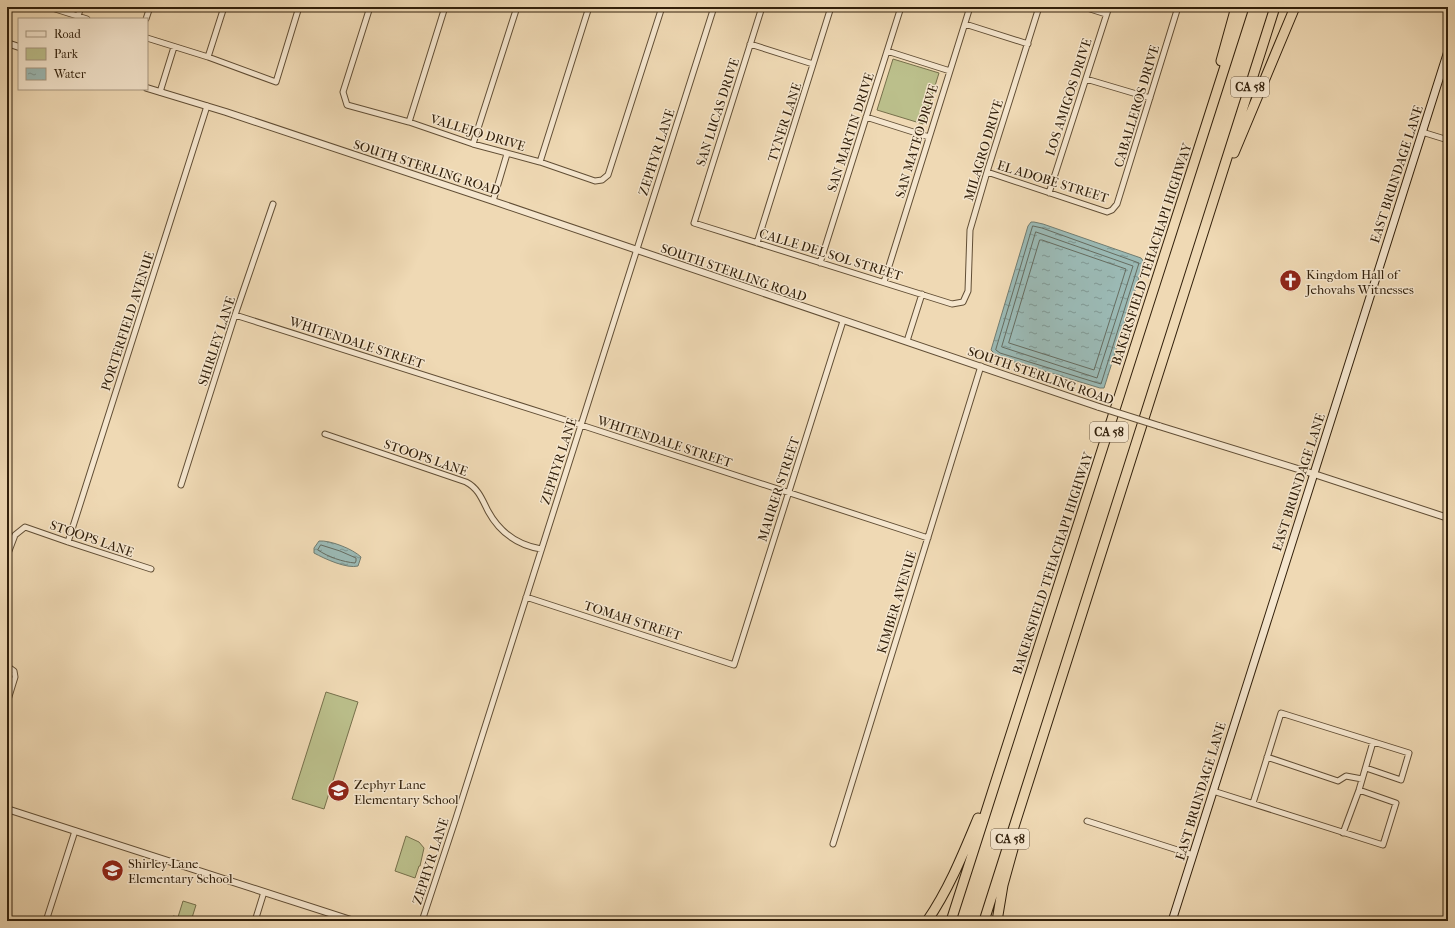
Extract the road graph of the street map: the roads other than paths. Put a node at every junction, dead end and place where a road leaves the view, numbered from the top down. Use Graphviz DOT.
graph roads {
  1 [pos="49,7"];
  2 [pos="81,7"];
  3 [pos="150,7"];
  4 [pos="224,7"];
  5 [pos="299,7"];
  6 [pos="370,7"];
  7 [pos="445,7"];
  8 [pos="517,7"];
  9 [pos="588,7"];
  10 [pos="662,7"];
  11 [pos="714,7"];
  12 [pos="762,7"];
  13 [pos="831,7"];
  14 [pos="901,7"];
  15 [pos="970,7"];
  16 [pos="1040,7"];
  17 [pos="1084,7"];
  18 [pos="1108,7"];
  19 [pos="1178,7"];
  20 [pos="1236,7"];
  21 [pos="1244,7"];
  22 [pos="1275,7"];
  23 [pos="1295,7"];
  24 [pos="1106,14"];
  25 [pos="78,16"];
  26 [pos="83,18"];
  27 [pos="146,18"];
  28 [pos="965,24"];
  29 [pos="148,38"];
  30 [pos="7,43"];
  31 [pos="750,44"];
  32 [pos="1028,44"];
  33 [pos="18,47"];
  34 [pos="174,47"];
  35 [pos="887,51"];
  36 [pos="1448,51"];
  37 [pos="208,57"];
  38 [pos="813,64"];
  39 [pos="950,71"];
  40 [pos="1086,79"];
  41 [pos="148,88"];
  42 [pos="1218,88"];
  43 [pos="160,92"];
  44 [pos="1150,98"];
  45 [pos="206,106"];
  46 [pos="866,117"];
  47 [pos="408,122"];
  48 [pos="1422,132"];
  49 [pos="929,137"];
  50 [pos="1448,140"];
  51 [pos="473,144"];
  52 [pos="507,154"];
  53 [pos="540,162"];
  54 [pos="1224,167"];
  55 [pos="987,172"];
  56 [pos="1049,193"];
  57 [pos="493,201"];
  58 [pos="273,204"];
  59 [pos="1112,210"];
  60 [pos="694,223"];
  61 [pos="757,243"];
  62 [pos="637,250"];
  63 [pos="820,263"];
  64 [pos="884,282"];
  65 [pos="922,294"];
  66 [pos="963,302"];
  67 [pos="235,315"];
  68 [pos="843,321"];
  69 [pos="907,341"];
  70 [pos="981,366"];
  71 [pos="581,425"];
  72 [pos="325,434"];
  73 [pos="1314,474"];
  74 [pos="181,485"];
  75 [pos="788,493"];
  76 [pos="1448,518"];
  77 [pos="928,538"];
  78 [pos="68,542"];
  79 [pos="541,549"];
  80 [pos="7,556"];
  81 [pos="151,569"];
  82 [pos="526,597"];
  83 [pos="734,665"];
  84 [pos="7,666"];
  85 [pos="7,703"];
  86 [pos="1373,742"];
  87 [pos="1036,757"];
  88 [pos="1267,757"];
  89 [pos="1366,768"];
  90 [pos="997,775"];
  91 [pos="1362,779"];
  92 [pos="1359,790"];
  93 [pos="1213,791"];
  94 [pos="1253,803"];
  95 [pos="7,809"];
  96 [pos="1087,821"];
  97 [pos="76,831"];
  98 [pos="1344,833"];
  99 [pos="833,844"];
  100 [pos="1193,855"];
  101 [pos="264,892"];
  102 [pos="46,921"];
  103 [pos="255,921"];
  104 [pos="354,921"];
  105 [pos="422,921"];
  106 [pos="927,921"];
  107 [pos="951,921"];
  108 [pos="984,921"];
  109 [pos="996,921"];
  110 [pos="1172,921"];
  1 -- 25 [label="street"];
  2 -- 25 [label="street"];
  3 -- 27 [label="street"];
  4 -- 37 [label="street"];
  5 -- 37 [label="street"];
  6 -- 47 [label="street, VALLEJO DRIVE"];
  7 -- 47 [label="street"];
  8 -- 51 [label="street"];
  9 -- 53 [label="street"];
  10 -- 53 [label="street, VALLEJO DRIVE"];
  11 -- 62 [label="street, ZEPHYR LANE"];
  12 -- 31 [label="street, SAN LUCAS DRIVE"];
  13 -- 38 [label="street, TYNER LANE"];
  14 -- 35 [label="street, SAN MARTIN DRIVE"];
  15 -- 28 [label="street, SAN MATEO DRIVE"];
  16 -- 32 [label="street, MILAGRO DRIVE"];
  17 -- 24 [label="street"];
  18 -- 24 [label="street, LOS AMIGOS DRIVE"];
  19 -- 44 [label="street, CABALLEROS DRIVE"];
  20 -- 42 [label="highway"];
  21 -- 42 [label="highway, BAKERSFIELD TEHACHAPI HIGHWAY / CA 58"];
  22 -- 54 [label="highway, CA 58"];
  23 -- 54 [label="highway"];
  24 -- 40 [label="street, LOS AMIGOS DRIVE"];
  25 -- 26 [label="street"];
  28 -- 32 [label="street"];
  28 -- 39 [label="street, SAN MATEO DRIVE"];
  29 -- 34 [label="street"];
  30 -- 33 [label="street"];
  31 -- 38 [label="street"];
  31 -- 60 [label="street, SAN LUCAS DRIVE"];
  32 -- 55 [label="street, MILAGRO DRIVE"];
  34 -- 37 [label="street"];
  34 -- 43 [label="street"];
  35 -- 39 [label="street"];
  35 -- 46 [label="street, SAN MARTIN DRIVE"];
  36 -- 48 [label="main road, EAST BRUNDAGE LANE"];
  38 -- 61 [label="street, TYNER LANE"];
  39 -- 49 [label="street, SAN MATEO DRIVE"];
  40 -- 44 [label="street"];
  40 -- 56 [label="street, LOS AMIGOS DRIVE"];
  41 -- 43 [label="street, SOUTH STERLING ROAD"];
  42 -- 90 [label="highway, BAKERSFIELD TEHACHAPI HIGHWAY / CA 58"];
  43 -- 45 [label="street, SOUTH STERLING ROAD"];
  44 -- 59 [label="street, CABALLEROS DRIVE"];
  45 -- 57 [label="street, SOUTH STERLING ROAD"];
  45 -- 78 [label="street, PORTERFIELD AVENUE"];
  46 -- 49 [label="street"];
  46 -- 63 [label="street, SAN MARTIN DRIVE"];
  47 -- 51 [label="street, VALLEJO DRIVE"];
  48 -- 50 [label="street"];
  48 -- 73 [label="main road, EAST BRUNDAGE LANE"];
  49 -- 64 [label="street, SAN MATEO DRIVE"];
  51 -- 52 [label="street, VALLEJO DRIVE"];
  52 -- 53 [label="street, VALLEJO DRIVE"];
  52 -- 57 [label="street"];
  54 -- 87 [label="highway, CA 58"];
  55 -- 56 [label="street, EL ADOBE STREET"];
  55 -- 66 [label="street, MILAGRO DRIVE"];
  56 -- 59 [label="street, EL ADOBE STREET"];
  57 -- 62 [label="street, SOUTH STERLING ROAD"];
  58 -- 67 [label="street, SHIRLEY LANE"];
  60 -- 61 [label="street, CALLE DEL SOL STREET"];
  61 -- 63 [label="street, CALLE DEL SOL STREET"];
  62 -- 68 [label="street, SOUTH STERLING ROAD"];
  62 -- 71 [label="street, ZEPHYR LANE"];
  63 -- 64 [label="street, CALLE DEL SOL STREET"];
  64 -- 65 [label="street, CALLE DEL SOL STREET"];
  65 -- 66 [label="street, CALLE DEL SOL STREET"];
  65 -- 69 [label="street"];
  67 -- 71 [label="street, WHITENDALE STREET"];
  67 -- 74 [label="street, SHIRLEY LANE"];
  68 -- 69 [label="street, SOUTH STERLING ROAD"];
  68 -- 75 [label="street, MAURER STREET"];
  69 -- 70 [label="street, SOUTH STERLING ROAD"];
  70 -- 73 [label="street, SOUTH STERLING ROAD, bridge"];
  70 -- 77 [label="street, KIMBER AVENUE"];
  71 -- 75 [label="street, WHITENDALE STREET"];
  71 -- 79 [label="street, ZEPHYR LANE"];
  72 -- 79 [label="street, STOOPS LANE"];
  73 -- 76 [label="street, SOUTH STERLING ROAD"];
  73 -- 93 [label="main road, EAST BRUNDAGE LANE"];
  75 -- 77 [label="street, WHITENDALE STREET"];
  75 -- 83 [label="street, MAURER STREET"];
  77 -- 99 [label="street, KIMBER AVENUE"];
  78 -- 80 [label="street, STOOPS LANE"];
  78 -- 81 [label="street, STOOPS LANE"];
  79 -- 82 [label="street, ZEPHYR LANE"];
  82 -- 83 [label="street, TOMAH STREET"];
  82 -- 105 [label="street, ZEPHYR LANE"];
  84 -- 85 [label="street"];
  86 -- 88 [label="street"];
  86 -- 89 [label="street"];
  86 -- 89 [label="street"];
  87 -- 108 [label="highway, CA 58"];
  87 -- 109 [label="highway"];
  88 -- 91 [label="street"];
  88 -- 94 [label="street"];
  89 -- 91 [label="street"];
  90 -- 106 [label="highway"];
  90 -- 107 [label="highway, BAKERSFIELD TEHACHAPI HIGHWAY / CA 58"];
  91 -- 92 [label="street"];
  92 -- 98 [label="street"];
  92 -- 98 [label="street"];
  93 -- 94 [label="street"];
  93 -- 100 [label="main road, EAST BRUNDAGE LANE"];
  94 -- 98 [label="street"];
  95 -- 97 [label="street"];
  96 -- 100 [label="street"];
  97 -- 101 [label="street"];
  97 -- 102 [label="street"];
  100 -- 110 [label="main road, EAST BRUNDAGE LANE"];
  101 -- 103 [label="street"];
  101 -- 104 [label="street"];
}
